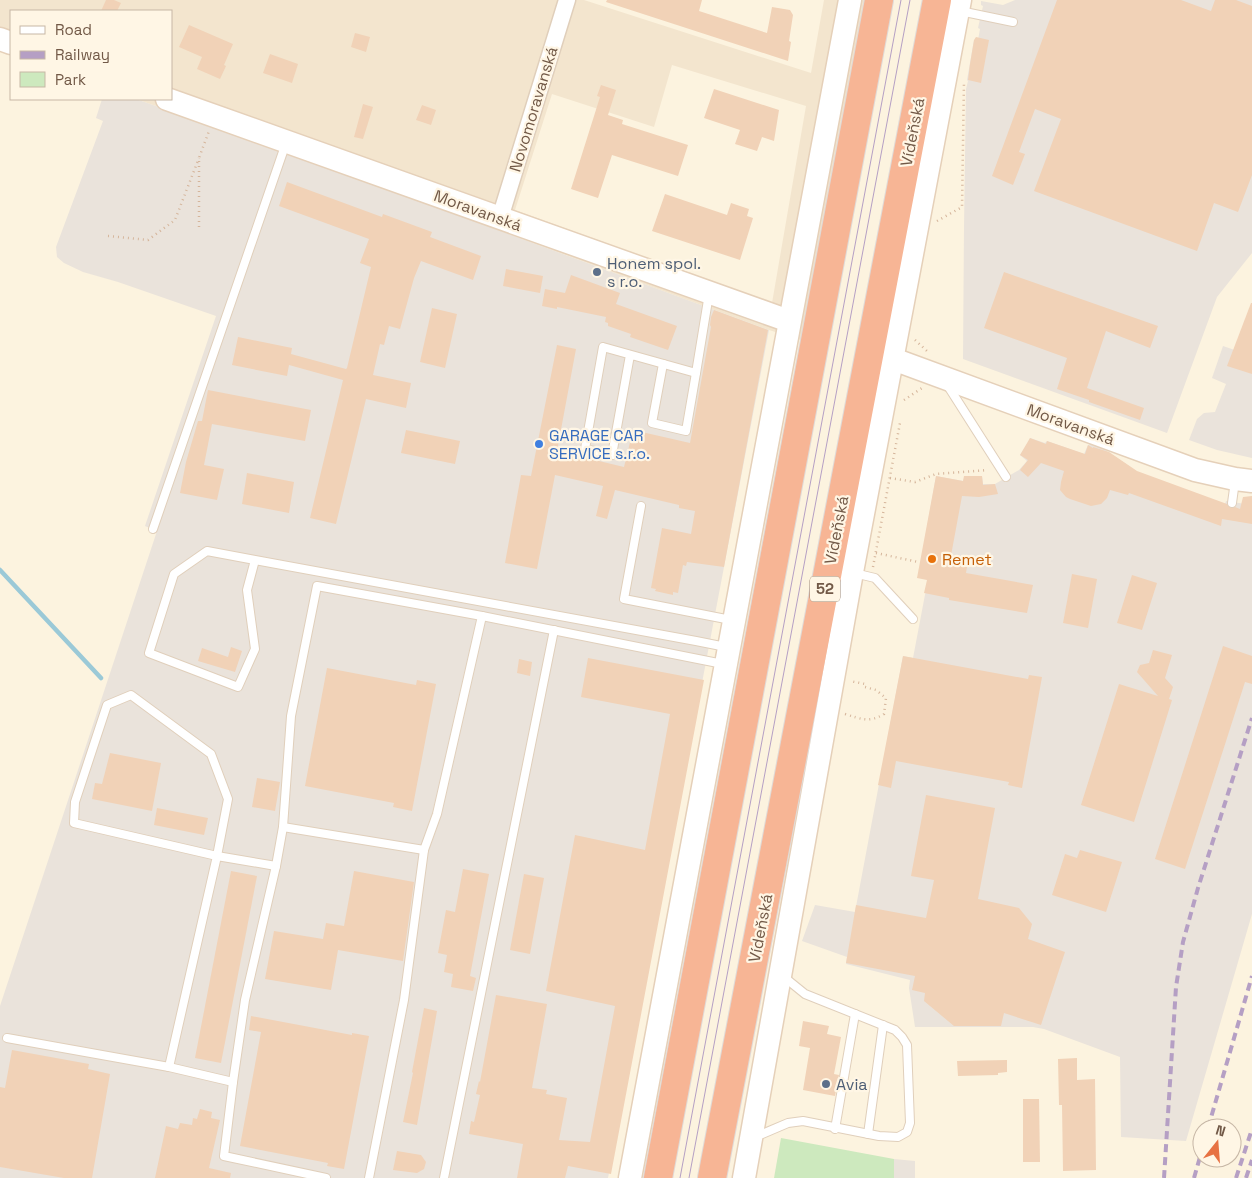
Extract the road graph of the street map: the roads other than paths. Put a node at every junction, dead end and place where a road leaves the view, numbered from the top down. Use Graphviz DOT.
graph roads {
  1 [pos="567,0"];
  2 [pos="850,0"];
  3 [pos="879,0"];
  4 [pos="952,4"];
  5 [pos="1013,22"];
  6 [pos="170,100"];
  7 [pos="286,141"];
  8 [pos="500,218"];
  9 [pos="710,292"];
  10 [pos="789,321"];
  11 [pos="630,355"];
  12 [pos="893,359"];
  13 [pos="663,364"];
  14 [pos="696,373"];
  15 [pos="942,376"];
  16 [pos="1006,477"];
  17 [pos="1244,480"];
  18 [pos="1232,503"];
  19 [pos="641,506"];
  20 [pos="153,529"];
  21 [pos="255,560"];
  22 [pos="852,572"];
  23 [pos="482,616"];
  24 [pos="914,619"];
  25 [pos="733,620"];
  26 [pos="554,630"];
  27 [pos="727,656"];
  28 [pos="283,827"];
  29 [pos="424,850"];
  30 [pos="217,856"];
  31 [pos="276,866"];
  32 [pos="780,974"];
  33 [pos="855,1014"];
  34 [pos="883,1025"];
  35 [pos="7,1038"];
  36 [pos="169,1067"];
  37 [pos="233,1082"];
  38 [pos="835,1128"];
  39 [pos="868,1134"];
  40 [pos="751,1139"];
  41 [pos="326,1178"];
  42 [pos="368,1178"];
  43 [pos="444,1178"];
  44 [pos="630,1178"];
  45 [pos="658,1178"];
  46 [pos="712,1178"];
  47 [pos="744,1178"];
  1 -- 8 [label="street, Novomoravanská"];
  2 -- 10 [label="street"];
  3 -- 45 [label="highway"];
  4 -- 5 [label="lane"];
  4 -- 12 [label="street, Vídeňská"];
  4 -- 46 [label="highway, Vídeňská / 52"];
  6 -- 7 [label="street, Moravanská"];
  7 -- 8 [label="street, Moravanská"];
  7 -- 20 [label="lane"];
  8 -- 9 [label="street, Moravanská"];
  9 -- 10 [label="street, Moravanská"];
  9 -- 14 [label="lane"];
  10 -- 25 [label="street"];
  11 -- 11 [label="lane"];
  11 -- 13 [label="lane"];
  12 -- 15 [label="street, Moravanská"];
  12 -- 22 [label="street, Vídeňská"];
  13 -- 14 [label="lane"];
  13 -- 14 [label="lane"];
  15 -- 16 [label="lane"];
  15 -- 17 [label="street, Moravanská"];
  17 -- 18 [label="lane"];
  19 -- 25 [label="lane"];
  21 -- 21 [label="lane"];
  21 -- 27 [label="lane"];
  22 -- 24 [label="lane"];
  22 -- 32 [label="street, Vídeňská"];
  23 -- 26 [label="lane"];
  23 -- 28 [label="lane"];
  23 -- 29 [label="lane"];
  25 -- 27 [label="street"];
  26 -- 27 [label="lane"];
  26 -- 43 [label="lane"];
  27 -- 44 [label="street"];
  28 -- 29 [label="lane"];
  28 -- 31 [label="lane"];
  29 -- 42 [label="lane"];
  30 -- 30 [label="lane"];
  30 -- 31 [label="lane"];
  30 -- 36 [label="lane"];
  31 -- 37 [label="lane"];
  32 -- 33 [label="lane"];
  32 -- 40 [label="street, Vídeňská"];
  33 -- 34 [label="lane"];
  33 -- 38 [label="lane"];
  34 -- 39 [label="lane"];
  34 -- 39 [label="lane"];
  35 -- 36 [label="lane"];
  36 -- 37 [label="lane"];
  37 -- 41 [label="lane"];
  38 -- 39 [label="lane"];
  38 -- 40 [label="lane"];
  40 -- 47 [label="street, Vídeňská"];
}
